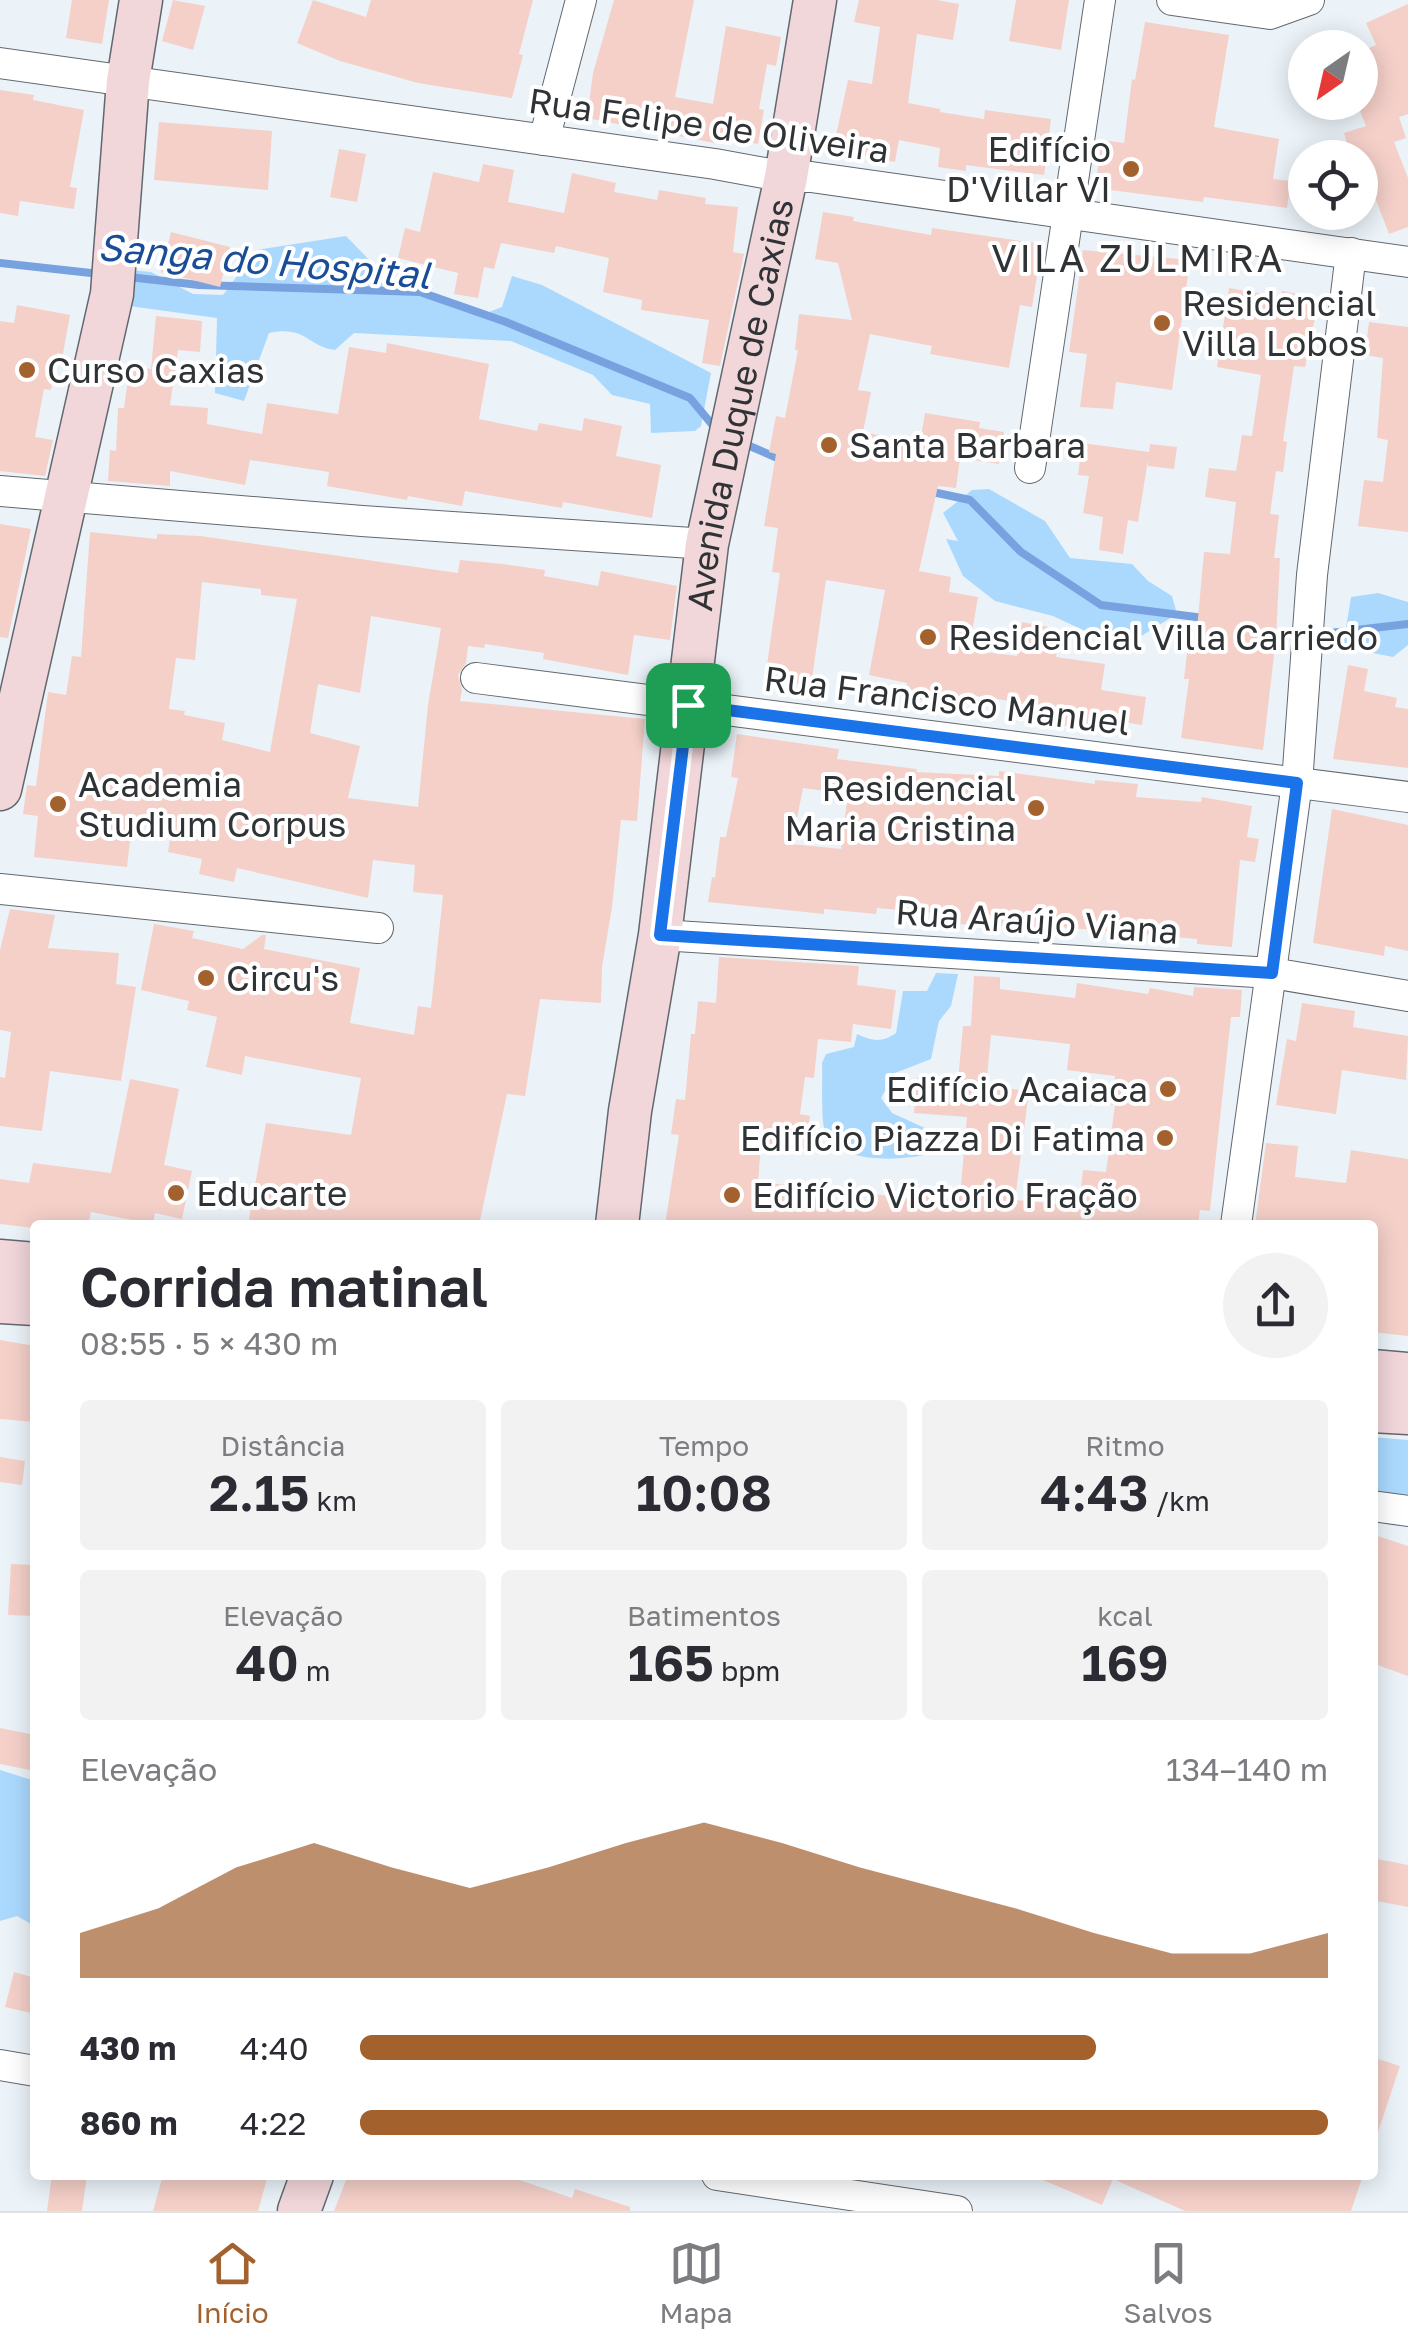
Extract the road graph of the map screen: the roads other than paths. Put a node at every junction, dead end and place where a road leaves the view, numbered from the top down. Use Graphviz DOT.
graph roads {
  1 [pos="141,0"];
  2 [pos="581,0"];
  3 [pos="815,0"];
  4 [pos="1100,0"];
  5 [pos="1172,0"];
  6 [pos="1309,0"];
  7 [pos="0,64"];
  8 [pos="128,82"];
  9 [pos="544,140"];
  10 [pos="786,177"];
  11 [pos="1068,214"];
  12 [pos="1352,254"];
  13 [pos="1408,262"];
  14 [pos="1030,468"];
  15 [pos="0,491"];
  16 [pos="66,496"];
  17 [pos="707,544"];
  18 [pos="476,678"];
  19 [pos="688,705"];
  20 [pos="1297,783"];
  21 [pos="0,788"];
  22 [pos="1408,797"];
  23 [pos="0,889"];
  24 [pos="378,928"];
  25 [pos="660,935"];
  26 [pos="1272,973"];
  27 [pos="1408,996"];
  28 [pos="617,1220"];
  29 [pos="1237,1220"];
  30 [pos="0,1261"];
  31 [pos="30,1264"];
  32 [pos="0,1302"];
  33 [pos="30,1304"];
  34 [pos="1378,1372"];
  35 [pos="1408,1374"];
  36 [pos="1378,1410"];
  37 [pos="1408,1413"];
  38 [pos="1378,1507"];
  39 [pos="1408,1511"];
  40 [pos="0,2065"];
  41 [pos="30,2070"];
  42 [pos="310,2180"];
  43 [pos="762,2180"];
  44 [pos="902,2196"];
  45 [pos="300,2211"];
  46 [pos="956,2211"];
  1 -- 8 [label="street"];
  2 -- 9 [label="street"];
  3 -- 10 [label="street, Avenida Duque de Caxias"];
  4 -- 11 [label="street"];
  5 -- 6 [label="street"];
  7 -- 8 [label="street, Rua Felipe de Oliveira"];
  8 -- 9 [label="street, Rua Felipe de Oliveira"];
  8 -- 16 [label="street"];
  9 -- 10 [label="street, Rua Felipe de Oliveira"];
  10 -- 11 [label="street, Rua Felipe de Oliveira"];
  10 -- 17 [label="street, Avenida Duque de Caxias"];
  11 -- 12 [label="street, Rua Felipe de Oliveira"];
  11 -- 14 [label="street"];
  12 -- 13 [label="street, Rua Felipe de Oliveira"];
  12 -- 20 [label="street"];
  15 -- 16 [label="street"];
  16 -- 17 [label="street"];
  16 -- 21 [label="street"];
  17 -- 19 [label="street, Avenida Duque de Caxias"];
  18 -- 19 [label="street, Rua Francisco Manuel"];
  19 -- 20 [label="street, Rua Francisco Manuel"];
  19 -- 25 [label="street, Avenida Duque de Caxias"];
  20 -- 22 [label="street, Rua Francisco Manuel"];
  20 -- 26 [label="street"];
  23 -- 24 [label="street"];
  25 -- 26 [label="street, Rua Araújo Viana"];
  25 -- 28 [label="street, Avenida Duque de Caxias"];
  26 -- 27 [label="street, Rua Araújo Viana"];
  26 -- 29 [label="street"];
  30 -- 31 [label="street"];
  32 -- 33 [label="street"];
  34 -- 35 [label="street"];
  36 -- 37 [label="street"];
  38 -- 39 [label="street"];
  40 -- 41 [label="street"];
  42 -- 45 [label="street"];
  43 -- 44 [label="street"];
  44 -- 46 [label="street"];
}
